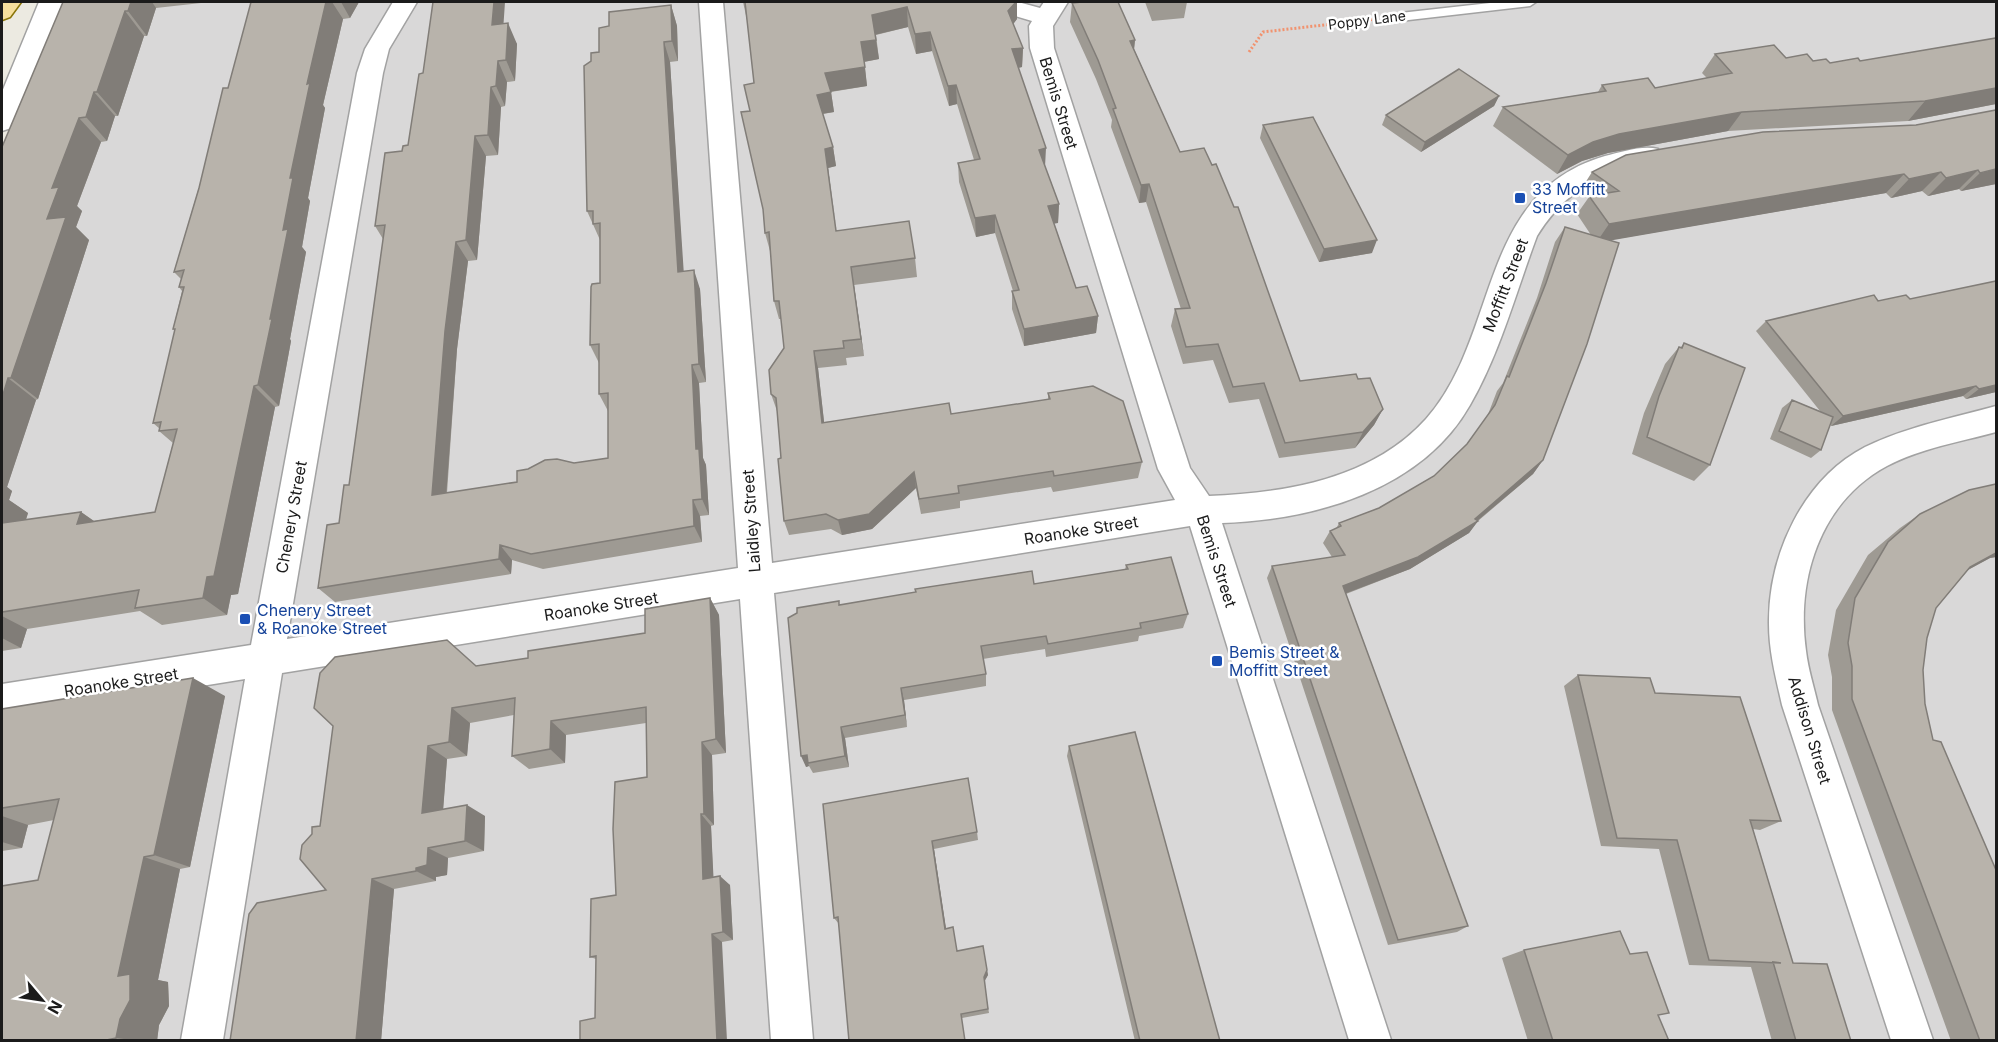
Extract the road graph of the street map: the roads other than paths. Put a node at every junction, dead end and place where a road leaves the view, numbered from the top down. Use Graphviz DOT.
graph roads {
  1 [pos="9,2"];
  2 [pos="51,2"];
  3 [pos="405,2"];
  4 [pos="711,2"];
  5 [pos="993,2"];
  6 [pos="1530,2"];
  7 [pos="1050,9"];
  8 [pos="2,12"];
  9 [pos="1400,17"];
  10 [pos="2,122"];
  11 [pos="1675,152"];
  12 [pos="1996,419"];
  13 [pos="1201,510"];
  14 [pos="756,582"];
  15 [pos="266,660"];
  16 [pos="2,701"];
  17 [pos="202,1041"];
  18 [pos="792,1041"];
  19 [pos="1370,1041"];
  20 [pos="1912,1041"];
  1 -- 8 [label="main road"];
  2 -- 10 [label="street"];
  3 -- 15 [label="street, Chenery Street"];
  4 -- 14 [label="street, Laidley Street"];
  5 -- 7 [label="street"];
  6 -- 9 [label="lane, Poppy Lane"];
  7 -- 13 [label="street, Bemis Street"];
  11 -- 13 [label="street, Moffitt Street"];
  12 -- 20 [label="street, Addison Street"];
  13 -- 14 [label="street, Roanoke Street"];
  13 -- 19 [label="street, Bemis Street"];
  14 -- 15 [label="street, Roanoke Street"];
  14 -- 18 [label="street, Laidley Street"];
  15 -- 16 [label="street, Roanoke Street"];
  15 -- 17 [label="street, Chenery Street"];
}
